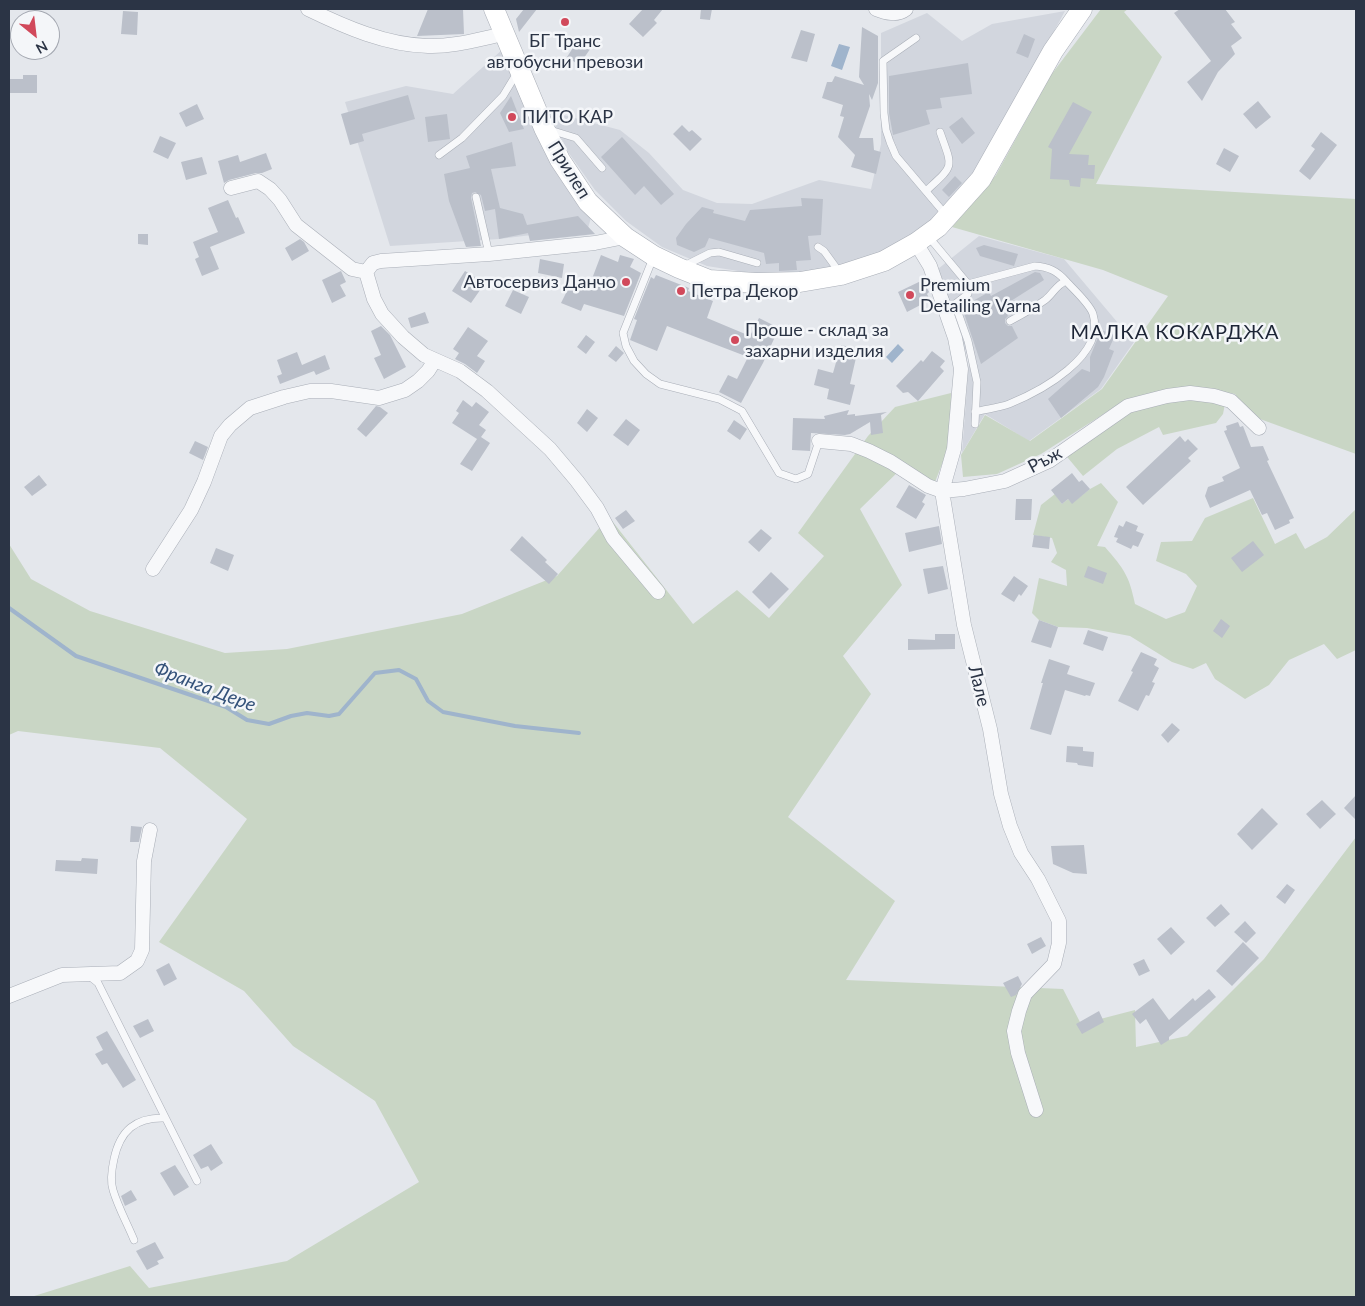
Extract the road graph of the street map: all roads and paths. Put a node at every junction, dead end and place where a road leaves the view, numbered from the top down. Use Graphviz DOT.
graph roads {
  1 [pos="308,9"];
  2 [pos="494,9"];
  3 [pos="876,9"];
  4 [pos="906,9"];
  5 [pos="1082,9"];
  6 [pos="504,34"];
  7 [pos="916,38"];
  8 [pos="519,70"];
  9 [pos="544,128"];
  10 [pos="940,132"];
  11 [pos="439,155"];
  12 [pos="602,168"];
  13 [pos="231,188"];
  14 [pos="926,192"];
  15 [pos="476,197"];
  16 [pos="948,218"];
  17 [pos="625,237"];
  18 [pos="922,239"];
  19 [pos="818,247"];
  20 [pos="489,254"];
  21 [pos="654,256"];
  22 [pos="757,263"];
  23 [pos="679,268"];
  24 [pos="366,272"];
  25 [pos="842,275"];
  26 [pos="1066,281"];
  27 [pos="968,284"];
  28 [pos="1010,321"];
  29 [pos="435,360"];
  30 [pos="975,412"];
  31 [pos="975,424"];
  32 [pos="1259,428"];
  33 [pos="820,441"];
  34 [pos="942,490"];
  35 [pos="153,569"];
  36 [pos="658,592"];
  37 [pos="150,830"];
  38 [pos="86,974"];
  39 [pos="9,996"];
  40 [pos="1036,1110"];
  41 [pos="164,1118"];
  42 [pos="197,1181"];
  43 [pos="134,1240"];
  1 -- 6 [label="street"];
  2 -- 6 [label="street, Прилеп"];
  3 -- 4 [label="street"];
  5 -- 16 [label="street, Прилеп"];
  6 -- 8 [label="street, Прилеп"];
  7 -- 14 [label="lane"];
  8 -- 9 [label="street, Прилеп"];
  8 -- 11 [label="lane"];
  9 -- 12 [label="lane"];
  9 -- 17 [label="street, Прилеп"];
  10 -- 14 [label="lane"];
  13 -- 24 [label="street"];
  14 -- 16 [label="lane"];
  15 -- 20 [label="lane"];
  16 -- 18 [label="street, Прилеп"];
  17 -- 20 [label="street"];
  17 -- 21 [label="street, Прилеп"];
  18 -- 25 [label="street, Прилеп"];
  18 -- 27 [label="lane"];
  18 -- 34 [label="street, Лале"];
  19 -- 25 [label="lane"];
  20 -- 24 [label="street"];
  21 -- 23 [label="street, Прилеп"];
  21 -- 33 [label="lane"];
  22 -- 23 [label="lane"];
  23 -- 25 [label="street, Прилеп"];
  24 -- 29 [label="street"];
  26 -- 27 [label="lane"];
  26 -- 28 [label="lane"];
  26 -- 30 [label="lane"];
  27 -- 30 [label="lane"];
  29 -- 35 [label="street"];
  29 -- 36 [label="street"];
  30 -- 31 [label="lane"];
  32 -- 34 [label="street, Ръж"];
  33 -- 34 [label="street, Ръж"];
  34 -- 40 [label="street, Лале"];
  37 -- 38 [label="street"];
  38 -- 39 [label="street"];
  38 -- 41 [label="lane"];
  41 -- 42 [label="lane"];
  41 -- 43 [label="lane"];
}
